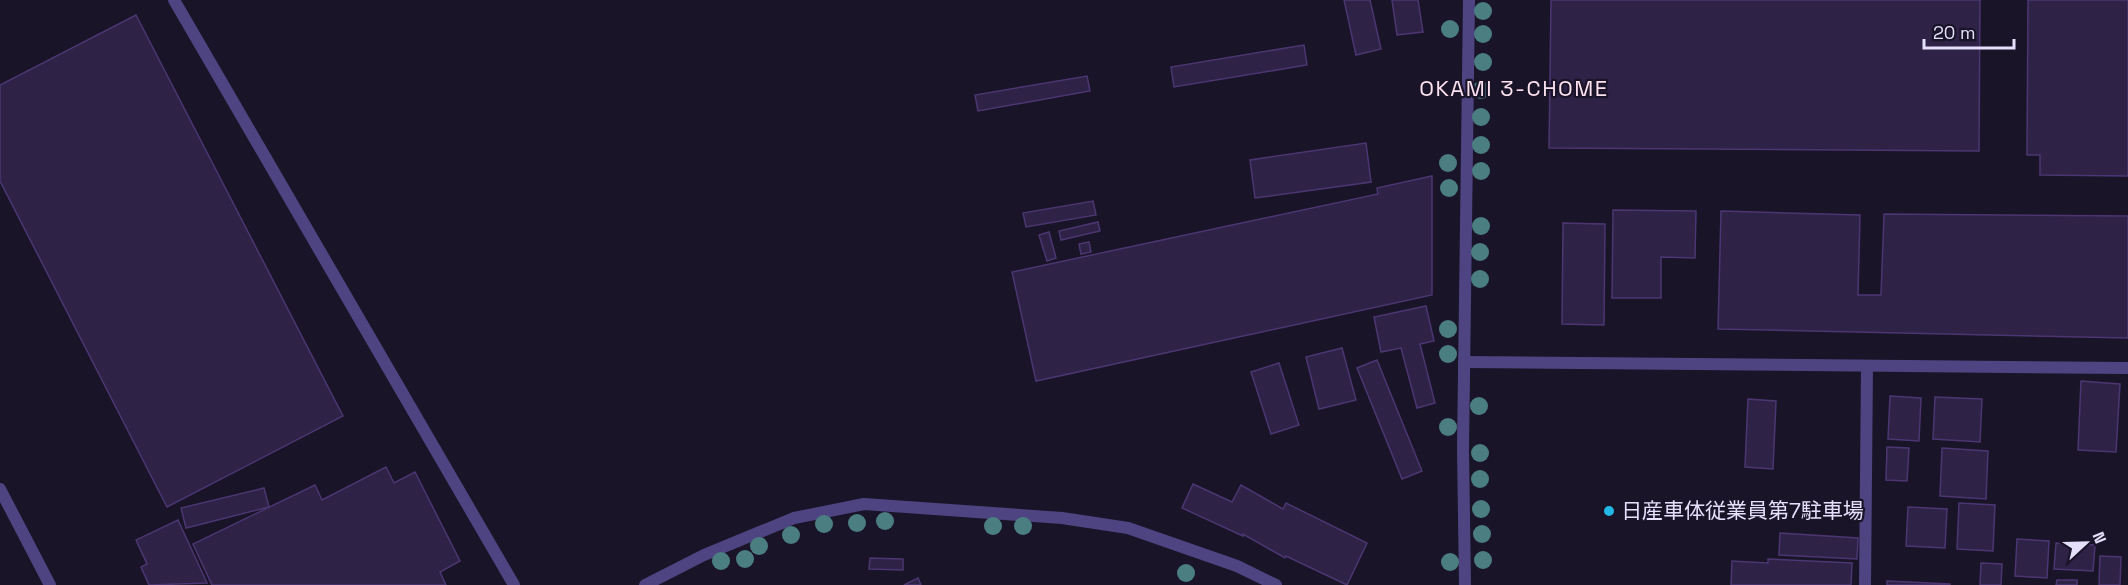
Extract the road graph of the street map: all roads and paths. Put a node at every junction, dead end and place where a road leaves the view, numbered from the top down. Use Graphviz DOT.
graph roads {
  1 [pos="174,0"];
  2 [pos="1468,0"];
  3 [pos="1464,362"];
  4 [pos="1867,366"];
  5 [pos="2128,368"];
  6 [pos="0,489"];
  7 [pos="51,585"];
  8 [pos="514,585"];
  9 [pos="645,585"];
  10 [pos="1276,585"];
  11 [pos="1465,585"];
  12 [pos="1865,585"];
  1 -- 8 [label="street"];
  2 -- 3 [label="street"];
  3 -- 4 [label="street"];
  3 -- 11 [label="street"];
  4 -- 5 [label="street"];
  4 -- 12 [label="street"];
  6 -- 7 [label="street"];
  9 -- 10 [label="street"];
}
